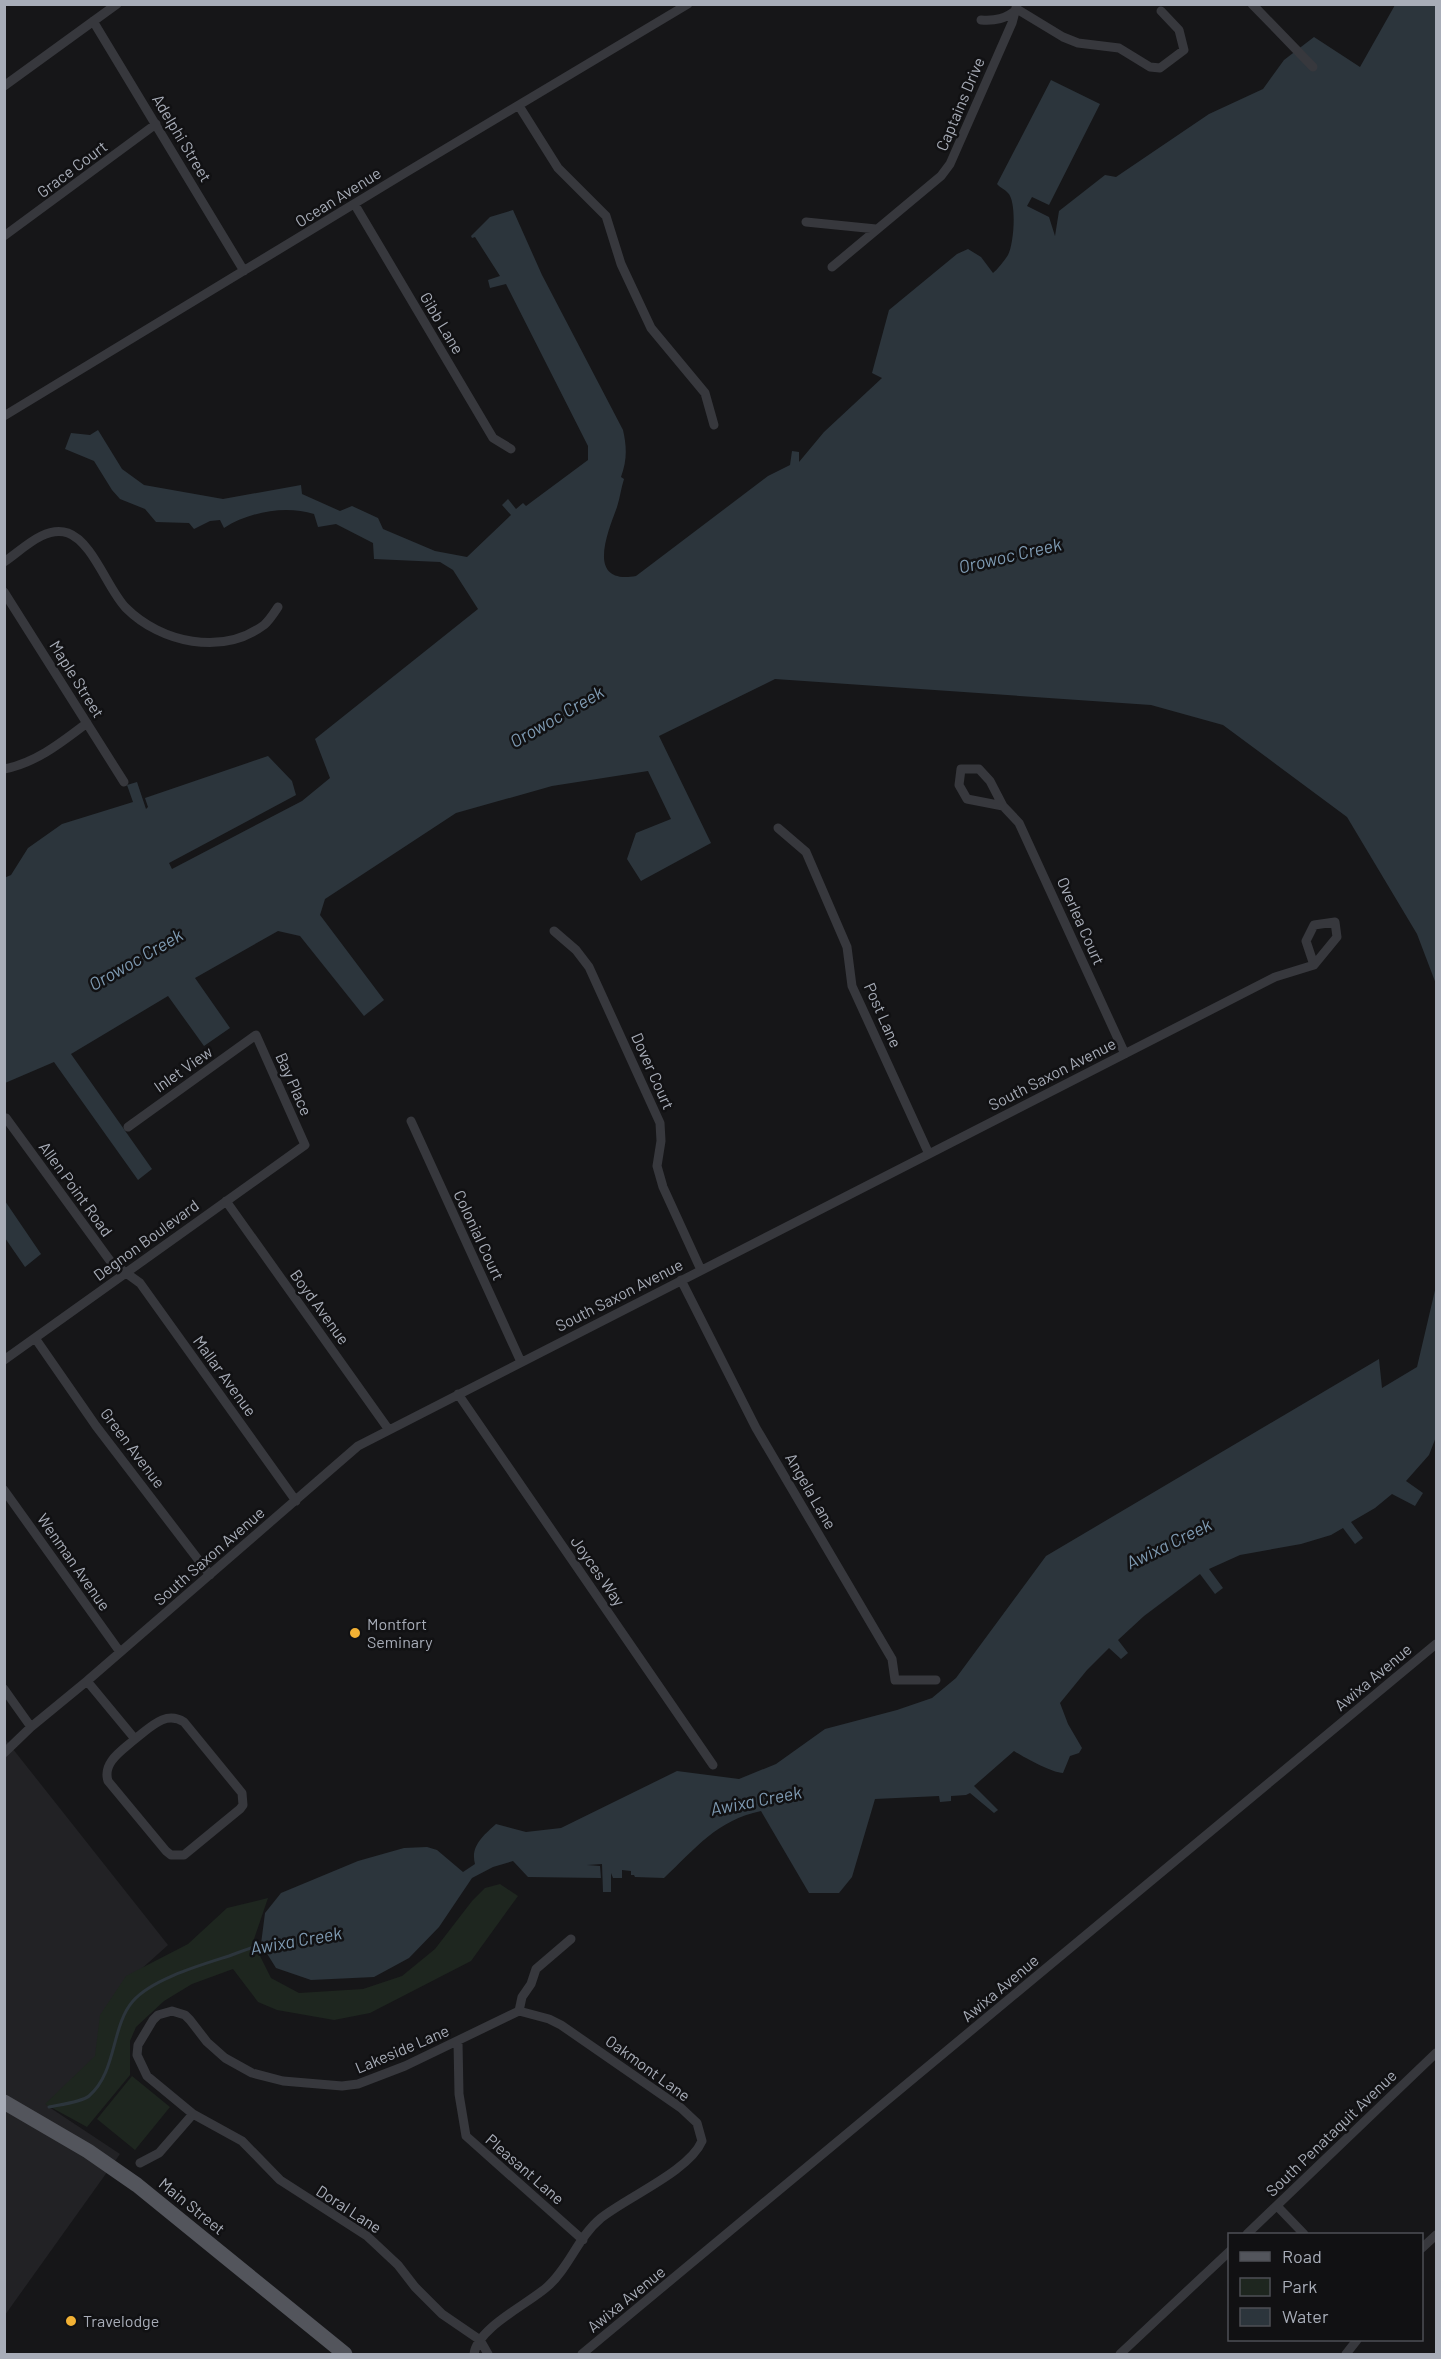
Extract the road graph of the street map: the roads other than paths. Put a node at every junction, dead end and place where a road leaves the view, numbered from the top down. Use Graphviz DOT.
graph roads {
  1 [pos="117,4"];
  2 [pos="688,4"];
  3 [pos="1252,4"];
  4 [pos="1017,7"];
  5 [pos="1161,10"];
  6 [pos="981,20"];
  7 [pos="93,21"];
  8 [pos="1313,67"];
  9 [pos="4,86"];
  10 [pos="519,106"];
  11 [pos="156,124"];
  12 [pos="355,205"];
  13 [pos="806,222"];
  14 [pos="876,229"];
  15 [pos="4,236"];
  16 [pos="832,267"];
  17 [pos="244,272"];
  18 [pos="4,416"];
  19 [pos="714,425"];
  20 [pos="511,448"];
  21 [pos="4,562"];
  22 [pos="4,592"];
  23 [pos="278,607"];
  24 [pos="87,723"];
  25 [pos="4,769"];
  26 [pos="124,782"];
  27 [pos="1003,806"];
  28 [pos="778,828"];
  29 [pos="554,932"];
  30 [pos="1314,965"];
  31 [pos="256,1035"];
  32 [pos="1125,1054"];
  33 [pos="6,1118"];
  34 [pos="411,1120"];
  35 [pos="128,1127"];
  36 [pos="305,1145"];
  37 [pos="929,1154"];
  38 [pos="226,1201"];
  39 [pos="701,1270"];
  40 [pos="126,1272"];
  41 [pos="681,1281"];
  42 [pos="35,1338"];
  43 [pos="6,1356"];
  44 [pos="521,1362"];
  45 [pos="458,1394"];
  46 [pos="389,1430"];
  47 [pos="4,1490"];
  48 [pos="296,1501"];
  49 [pos="210,1575"];
  50 [pos="1437,1644"];
  51 [pos="120,1652"];
  52 [pos="936,1680"];
  53 [pos="87,1681"];
  54 [pos="4,1689"];
  55 [pos="32,1727"];
  56 [pos="135,1739"];
  57 [pos="4,1753"];
  58 [pos="713,1765"];
  59 [pos="571,1938"];
  60 [pos="519,2011"];
  61 [pos="458,2042"];
  62 [pos="1437,2053"];
  63 [pos="4,2102"];
  64 [pos="193,2114"];
  65 [pos="140,2163"];
  66 [pos="1276,2206"];
  67 [pos="1249,2233"];
  68 [pos="1302,2233"];
  69 [pos="1437,2235"];
  70 [pos="583,2240"];
  71 [pos="1423,2247"];
  72 [pos="1228,2253"];
  73 [pos="480,2340"];
  74 [pos="1356,2341"];
  75 [pos="345,2355"];
  76 [pos="474,2355"];
  77 [pos="488,2355"];
  78 [pos="582,2355"];
  79 [pos="1120,2355"];
  80 [pos="1346,2355"];
  1 -- 7 [label="street"];
  2 -- 10 [label="street, Ocean Avenue"];
  3 -- 8 [label="street"];
  4 -- 5 [label="street"];
  4 -- 6 [label="street"];
  4 -- 14 [label="street, Captains Drive"];
  7 -- 9 [label="street"];
  7 -- 11 [label="street, Adelphi Street"];
  10 -- 12 [label="street, Ocean Avenue"];
  10 -- 19 [label="street"];
  11 -- 15 [label="street, Grace Court"];
  11 -- 17 [label="street, Adelphi Street"];
  12 -- 17 [label="street, Ocean Avenue"];
  12 -- 20 [label="street, Gibb Lane"];
  13 -- 14 [label="street"];
  14 -- 16 [label="street, Captains Drive"];
  17 -- 18 [label="street, Ocean Avenue"];
  21 -- 23 [label="street"];
  22 -- 24 [label="street, Maple Street"];
  24 -- 25 [label="street"];
  24 -- 26 [label="street, Maple Street"];
  27 -- 27 [label="street, Overlea Court"];
  27 -- 32 [label="street, Overlea Court"];
  28 -- 37 [label="street, Post Lane"];
  29 -- 39 [label="street, Dover Court"];
  30 -- 30 [label="street"];
  30 -- 32 [label="street, South Saxon Avenue"];
  31 -- 35 [label="street, Inlet View"];
  31 -- 36 [label="street, Bay Place"];
  32 -- 37 [label="street, South Saxon Avenue"];
  33 -- 40 [label="street, Allen Point Road"];
  34 -- 44 [label="street, Colonial Court"];
  36 -- 38 [label="street, Degnon Boulevard"];
  37 -- 39 [label="street, South Saxon Avenue"];
  38 -- 40 [label="street, Degnon Boulevard"];
  38 -- 46 [label="street, Boyd Avenue"];
  39 -- 41 [label="street, South Saxon Avenue"];
  40 -- 42 [label="street, Degnon Boulevard"];
  40 -- 48 [label="street, Mallar Avenue"];
  41 -- 44 [label="street, South Saxon Avenue"];
  41 -- 52 [label="street, Angela Lane"];
  42 -- 43 [label="street, Degnon Boulevard"];
  42 -- 49 [label="street, Green Avenue"];
  44 -- 45 [label="street, South Saxon Avenue"];
  45 -- 46 [label="street, South Saxon Avenue"];
  45 -- 58 [label="street, Joyces Way"];
  46 -- 48 [label="street, South Saxon Avenue"];
  47 -- 51 [label="street, Wenman Avenue"];
  48 -- 49 [label="street, South Saxon Avenue"];
  49 -- 51 [label="street, South Saxon Avenue"];
  50 -- 78 [label="street, Awixa Avenue"];
  51 -- 53 [label="street, South Saxon Avenue"];
  53 -- 55 [label="street, South Saxon Avenue"];
  53 -- 56 [label="street"];
  54 -- 55 [label="street"];
  55 -- 57 [label="street, South Saxon Avenue"];
  56 -- 56 [label="street"];
  59 -- 60 [label="street"];
  60 -- 61 [label="street, Lakeside Lane"];
  60 -- 70 [label="street, Oakmont Lane"];
  61 -- 64 [label="street, Lakeside Lane"];
  61 -- 70 [label="street, Pleasant Lane"];
  62 -- 66 [label="street, South Penataquit Avenue"];
  63 -- 75 [label="main road, Main Street"];
  64 -- 65 [label="street"];
  64 -- 73 [label="street, Doral Lane"];
  66 -- 67 [label="street, South Penataquit Avenue"];
  66 -- 68 [label="street"];
  69 -- 71 [label="street"];
  70 -- 73 [label="street, Oakmont Lane"];
  72 -- 79 [label="street"];
  73 -- 76 [label="street"];
  73 -- 77 [label="street, Doral Lane"];
  74 -- 80 [label="street"];
}
